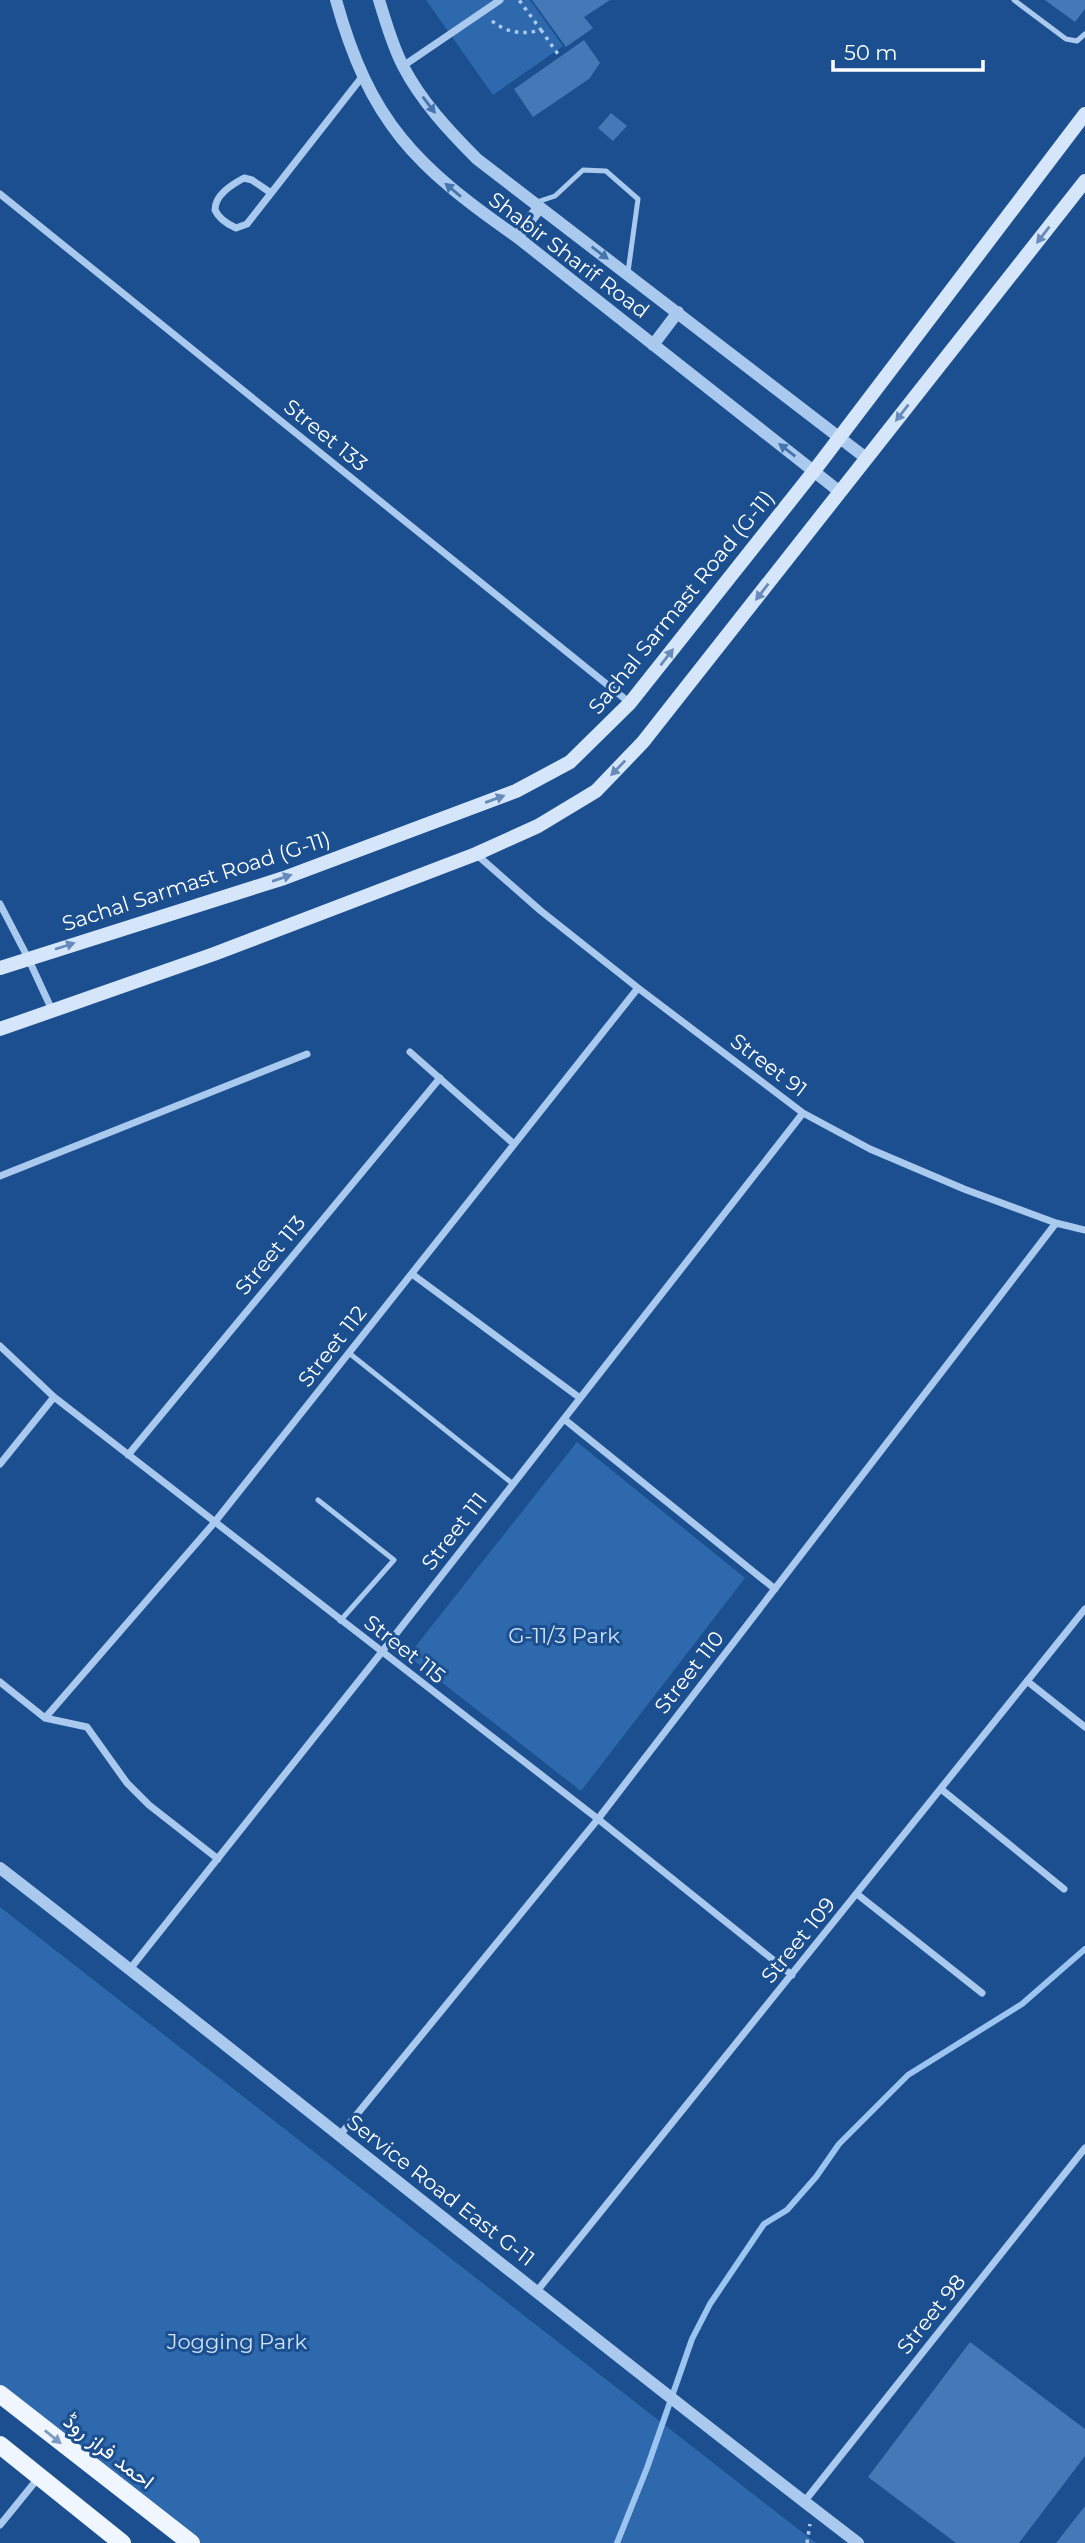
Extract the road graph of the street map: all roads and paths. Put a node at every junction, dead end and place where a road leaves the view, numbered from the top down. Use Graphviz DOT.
graph roads {
  1 [pos="336,0"];
  2 [pos="379,0"];
  3 [pos="500,0"];
  4 [pos="519,0"];
  5 [pos="1014,0"];
  6 [pos="483,12"];
  7 [pos="541,30"];
  8 [pos="1085,34"];
  9 [pos="560,57"];
  10 [pos="403,66"];
  11 [pos="362,77"];
  12 [pos="1085,114"];
  13 [pos="1085,181"];
  14 [pos="271,193"];
  15 [pos="0,194"];
  16 [pos="537,206"];
  17 [pos="517,237"];
  18 [pos="628,274"];
  19 [pos="678,312"];
  20 [pos="653,345"];
  21 [pos="838,436"];
  22 [pos="866,458"];
  23 [pos="814,471"];
  24 [pos="841,492"];
  25 [pos="630,703"];
  26 [pos="476,854"];
  27 [pos="0,904"];
  28 [pos="28,958"];
  29 [pos="0,968"];
  30 [pos="638,988"];
  31 [pos="52,1011"];
  32 [pos="0,1030"];
  33 [pos="410,1052"];
  34 [pos="307,1054"];
  35 [pos="440,1078"];
  36 [pos="803,1113"];
  37 [pos="514,1144"];
  38 [pos="0,1176"];
  39 [pos="1056,1223"];
  40 [pos="1085,1230"];
  41 [pos="412,1273"];
  42 [pos="0,1346"];
  43 [pos="349,1353"];
  44 [pos="54,1397"];
  45 [pos="580,1398"];
  46 [pos="564,1419"];
  47 [pos="128,1455"];
  48 [pos="0,1464"];
  49 [pos="513,1484"];
  50 [pos="318,1500"];
  51 [pos="214,1523"];
  52 [pos="775,1589"];
  53 [pos="1085,1609"];
  54 [pos="340,1621"];
  55 [pos="381,1653"];
  56 [pos="1027,1681"];
  57 [pos="0,1682"];
  58 [pos="45,1718"];
  59 [pos="1085,1727"];
  60 [pos="941,1788"];
  61 [pos="598,1819"];
  62 [pos="218,1859"];
  63 [pos="0,1868"];
  64 [pos="1064,1889"];
  65 [pos="857,1894"];
  66 [pos="130,1969"];
  67 [pos="792,1975"];
  68 [pos="982,1993"];
  69 [pos="340,2135"];
  70 [pos="1085,2148"];
  71 [pos="537,2291"];
  72 [pos="0,2394"];
  73 [pos="0,2445"];
  74 [pos="40,2476"];
  75 [pos="804,2502"];
  76 [pos="0,2525"];
  77 [pos="170,2537"];
  78 [pos="122,2543"];
  79 [pos="191,2543"];
  80 [pos="858,2543"];
  1 -- 11 [label="street, Shabir Sharif Road"];
  2 -- 10 [label="street, Shabir Sharif Road"];
  3 -- 6 [label="street"];
  4 -- 7 [label="path"];
  5 -- 8 [label="lane"];
  6 -- 7 [label="path"];
  6 -- 10 [label="street"];
  7 -- 9 [label="path"];
  10 -- 16 [label="street, Shabir Sharif Road, one-way"];
  11 -- 14 [label="street"];
  17 -- 11 [label="street, Shabir Sharif Road, one-way"];
  12 -- 21 [label="main road, Sachal Sarmast Road (G-11)"];
  13 -- 22 [label="main road, one-way"];
  14 -- 14 [label="street"];
  15 -- 25 [label="street, Street 133"];
  16 -- 17 [label="street"];
  16 -- 18 [label="street, Shabir Sharif Road, one-way"];
  16 -- 18 [label="lane"];
  17 -- 20 [label="street, Shabir Sharif Road"];
  18 -- 19 [label="street, Shabir Sharif Road"];
  19 -- 20 [label="street"];
  19 -- 21 [label="street, Shabir Sharif Road"];
  23 -- 20 [label="street, Shabir Sharif Road, one-way"];
  21 -- 22 [label="street, Shabir Sharif Road"];
  21 -- 23 [label="main road, Sachal Sarmast Road (G-11)"];
  22 -- 24 [label="main road"];
  23 -- 24 [label="street, Shabir Sharif Road"];
  25 -- 23 [label="main road, Sachal Sarmast Road (G-11), one-way"];
  24 -- 26 [label="main road, one-way"];
  28 -- 25 [label="main road, Sachal Sarmast Road (G-11), one-way"];
  26 -- 30 [label="street, Street 91"];
  26 -- 31 [label="main road"];
  27 -- 28 [label="street"];
  28 -- 29 [label="main road, Sachal Sarmast Road (G-11)"];
  28 -- 31 [label="street"];
  30 -- 36 [label="street, Street 91"];
  30 -- 37 [label="street, Street 112"];
  31 -- 32 [label="main road"];
  33 -- 35 [label="street"];
  34 -- 38 [label="street"];
  35 -- 37 [label="street"];
  35 -- 47 [label="street, Street 113"];
  36 -- 39 [label="street, Street 91"];
  36 -- 45 [label="street, Street 111"];
  37 -- 41 [label="street, Street 112"];
  39 -- 40 [label="street, Street 91"];
  39 -- 52 [label="street, Street 110"];
  41 -- 43 [label="street, Street 112"];
  41 -- 45 [label="street"];
  42 -- 44 [label="street, Street 115"];
  43 -- 49 [label="lane"];
  43 -- 51 [label="street, Street 112"];
  44 -- 47 [label="street, Street 115"];
  44 -- 48 [label="street"];
  45 -- 46 [label="street, Street 111"];
  46 -- 49 [label="street, Street 111"];
  46 -- 52 [label="street"];
  47 -- 51 [label="street, Street 115"];
  49 -- 55 [label="street, Street 111"];
  50 -- 54 [label="lane"];
  51 -- 54 [label="street, Street 115"];
  51 -- 58 [label="street, Street 112"];
  52 -- 61 [label="street, Street 110"];
  53 -- 56 [label="street, Street 109"];
  54 -- 55 [label="street, Street 115"];
  55 -- 61 [label="street, Street 115"];
  55 -- 62 [label="street, Street 111"];
  56 -- 59 [label="street"];
  56 -- 60 [label="street, Street 109"];
  57 -- 58 [label="street"];
  58 -- 62 [label="street"];
  60 -- 64 [label="street"];
  60 -- 65 [label="street, Street 109"];
  61 -- 67 [label="street, Street 115"];
  61 -- 69 [label="street, Street 110"];
  62 -- 66 [label="street, Street 111"];
  63 -- 66 [label="street, Service Road East G-11"];
  65 -- 67 [label="street, Street 109"];
  65 -- 68 [label="street"];
  66 -- 69 [label="street, Service Road East G-11"];
  67 -- 71 [label="street, Street 109"];
  69 -- 71 [label="street, Service Road East G-11"];
  70 -- 75 [label="street, Street 98"];
  71 -- 75 [label="street, Service Road East G-11"];
  72 -- 77 [label="main road, احمد فراز روڈ, one-way"];
  73 -- 74 [label="main road"];
  74 -- 76 [label="street"];
  74 -- 78 [label="main road"];
  75 -- 80 [label="street, Service Road East G-11"];
  77 -- 79 [label="main road, احمد فراز روڈ"];
}
